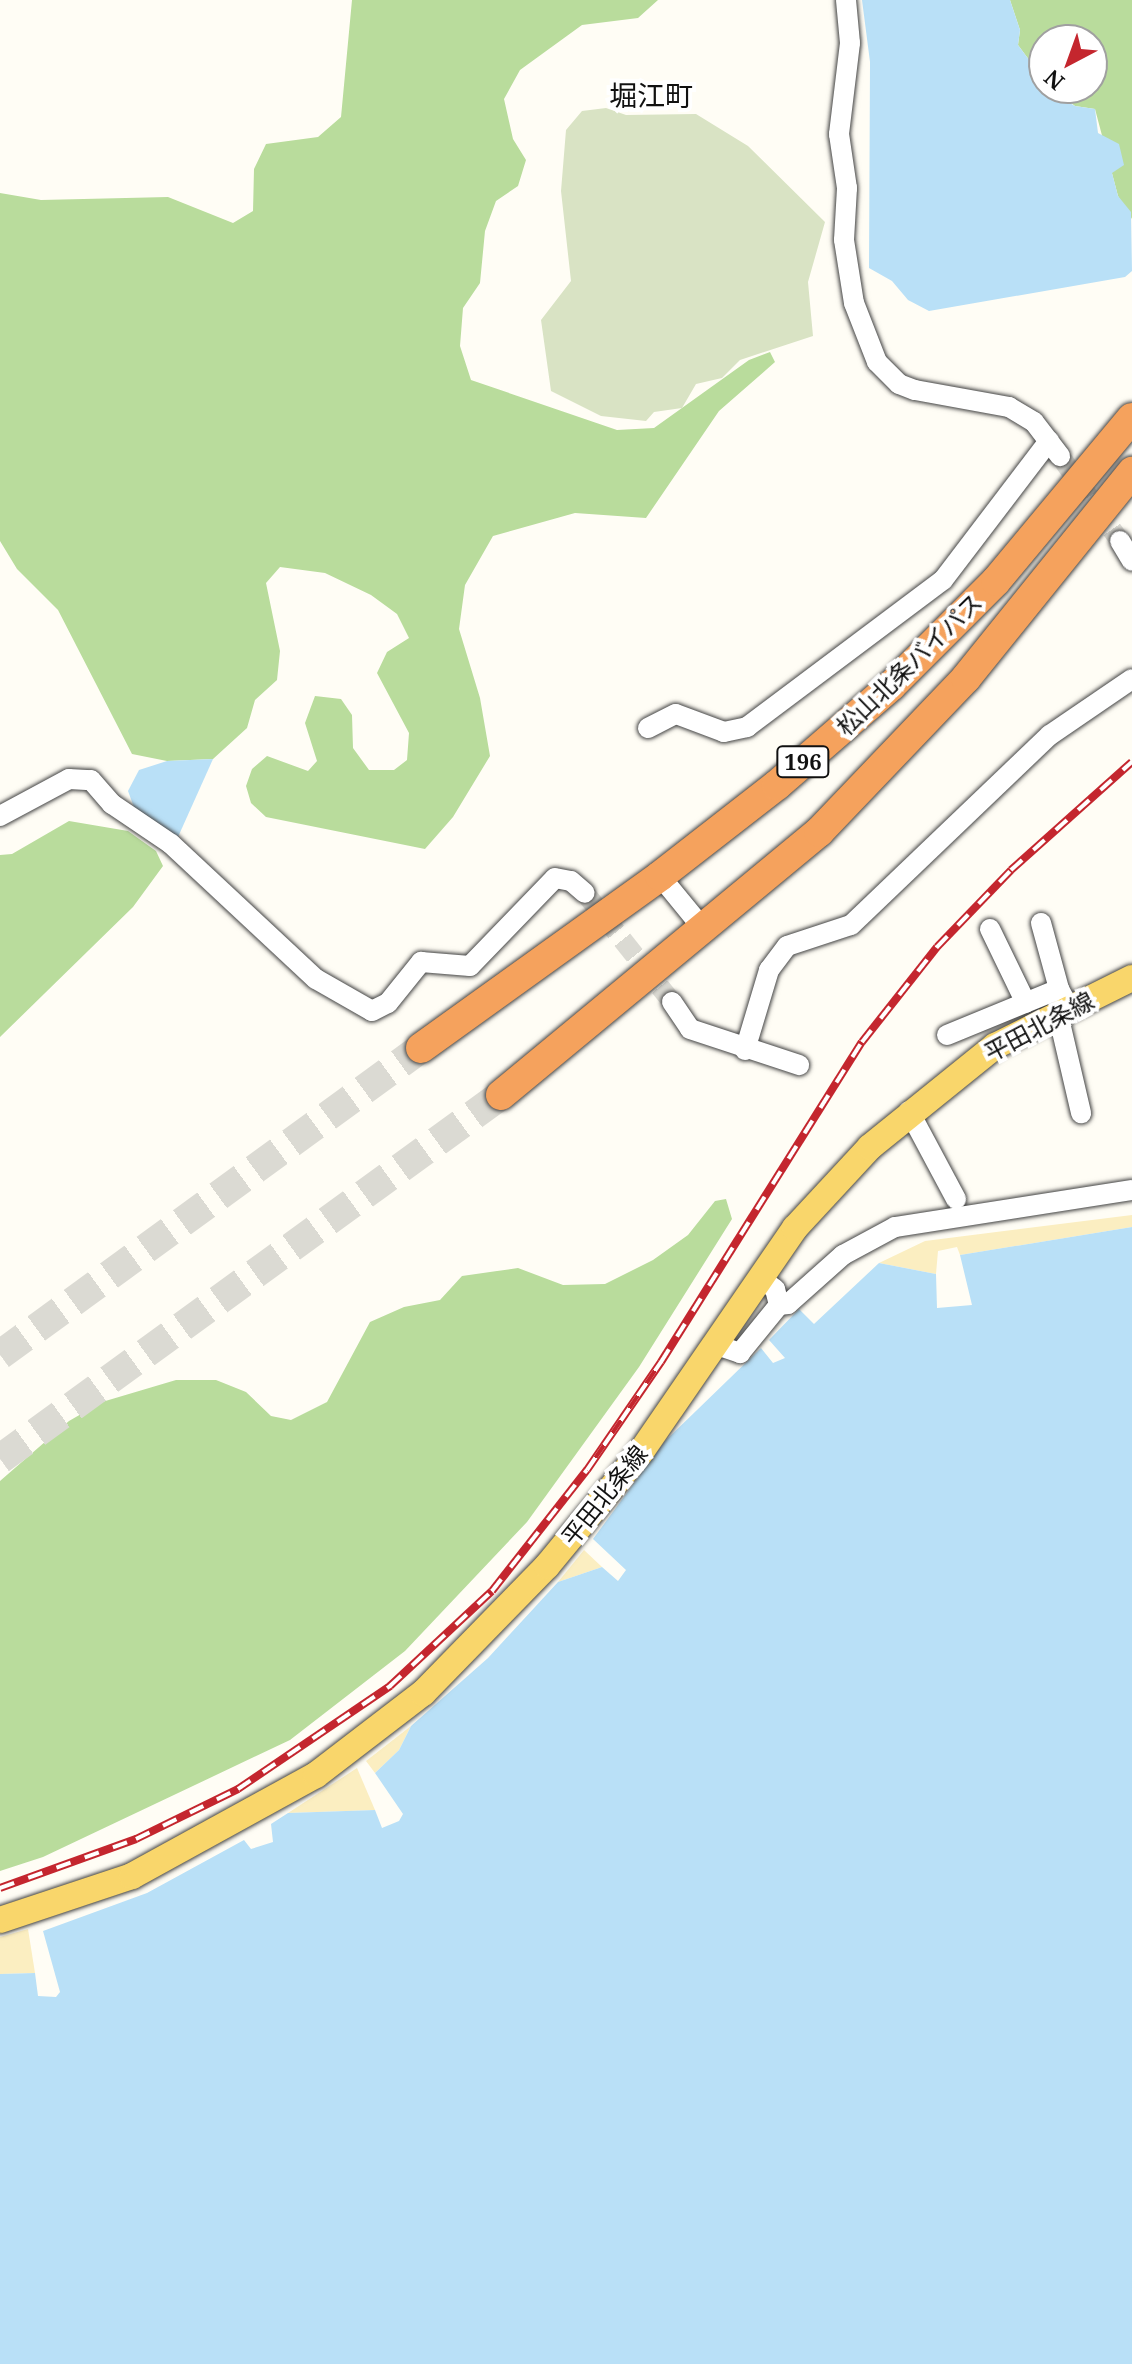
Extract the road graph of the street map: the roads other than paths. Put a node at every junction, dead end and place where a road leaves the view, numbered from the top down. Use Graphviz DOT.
graph roads {
  1 [pos="846,0"];
  2 [pos="1132,418"];
  3 [pos="1132,472"];
  4 [pos="1120,541"];
  5 [pos="1132,561"];
  6 [pos="1132,679"];
  7 [pos="648,728"];
  8 [pos="0,816"];
  9 [pos="660,876"];
  10 [pos="585,893"];
  11 [pos="1041,923"];
  12 [pos="990,929"];
  13 [pos="705,931"];
  14 [pos="1132,978"];
  15 [pos="672,1002"];
  16 [pos="1026,1003"];
  17 [pos="1062,1004"];
  18 [pos="947,1035"];
  19 [pos="421,1048"];
  20 [pos="745,1050"];
  21 [pos="799,1065"];
  22 [pos="501,1095"];
  23 [pos="909,1111"];
  24 [pos="1081,1113"];
  25 [pos="1132,1190"];
  26 [pos="956,1199"];
  27 [pos="760,1278"];
  28 [pos="779,1305"];
  29 [pos="714,1344"];
  30 [pos="0,1920"];
  1 -- 7 [label="street"];
  2 -- 9 [label="highway, 松山北条バイパス / 196"];
  3 -- 13 [label="highway, 松山北条バイパス / 196"];
  4 -- 5 [label="street"];
  6 -- 20 [label="street"];
  8 -- 10 [label="street"];
  9 -- 13 [label="street"];
  9 -- 19 [label="highway, 松山北条バイパス / 196"];
  11 -- 17 [label="street"];
  12 -- 16 [label="street"];
  13 -- 22 [label="highway, 松山北条バイパス / 196"];
  14 -- 17 [label="main road, 平田北条線"];
  15 -- 20 [label="street"];
  16 -- 17 [label="street"];
  16 -- 18 [label="street"];
  17 -- 23 [label="main road, 平田北条線"];
  17 -- 24 [label="street"];
  20 -- 21 [label="street"];
  23 -- 26 [label="street"];
  23 -- 27 [label="main road, 平田北条線"];
  25 -- 28 [label="street"];
  27 -- 28 [label="street"];
  27 -- 29 [label="main road, 平田北条線"];
  28 -- 29 [label="street"];
  29 -- 30 [label="main road, 平田北条線"];
}
